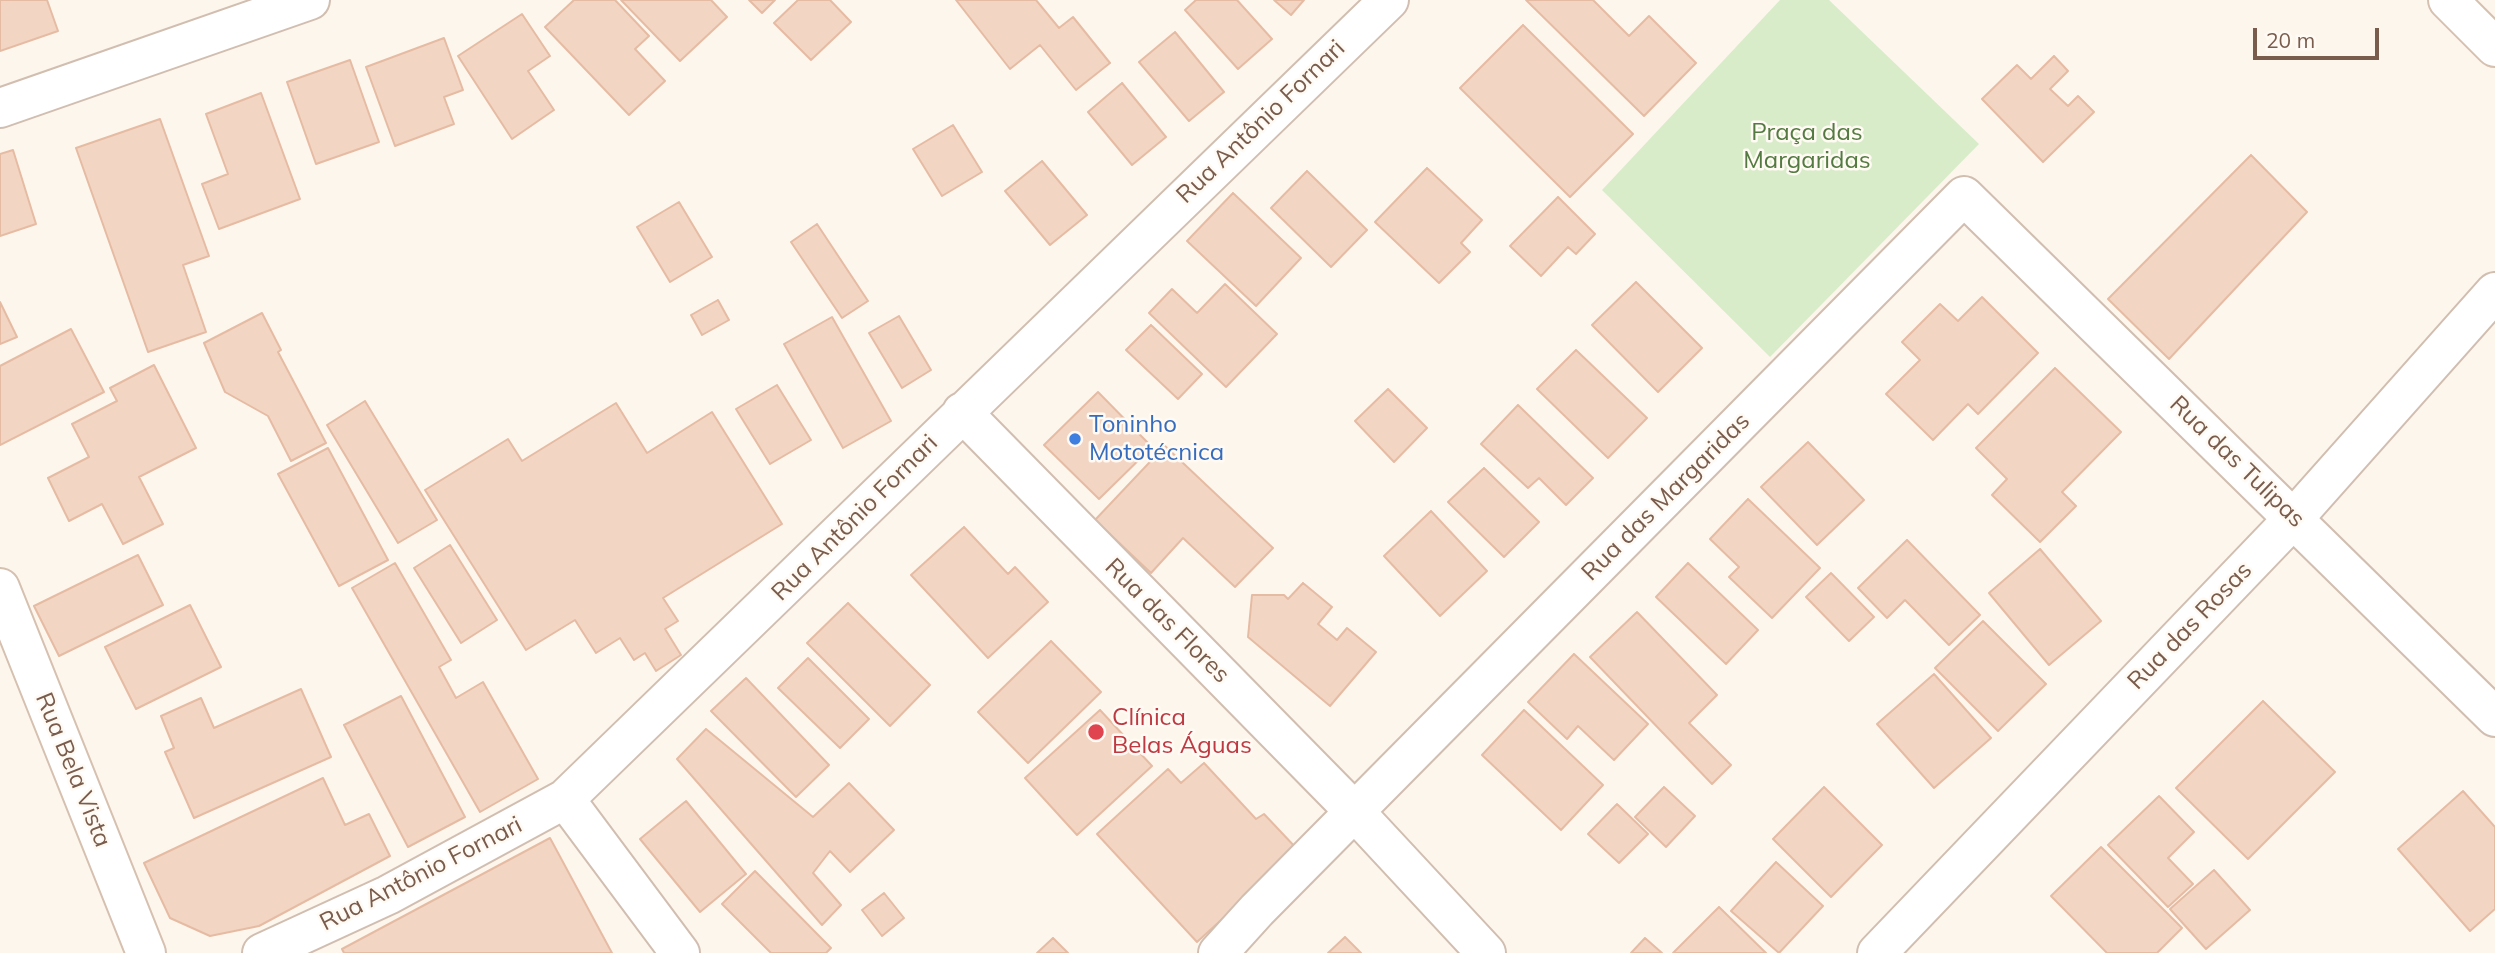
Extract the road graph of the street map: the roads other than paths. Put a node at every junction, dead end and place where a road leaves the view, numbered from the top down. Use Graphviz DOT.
graph roads {
  1 [pos="310,0"];
  2 [pos="1389,0"];
  3 [pos="2448,0"];
  4 [pos="2495,47"];
  5 [pos="0,108"];
  6 [pos="1977,209"];
  7 [pos="2495,292"];
  8 [pos="962,412"];
  9 [pos="2294,518"];
  10 [pos="0,588"];
  11 [pos="2495,717"];
  12 [pos="565,799"];
  13 [pos="1354,811"];
  14 [pos="146,953"];
  15 [pos="262,953"];
  16 [pos="680,953"];
  17 [pos="1218,953"];
  18 [pos="1486,953"];
  19 [pos="1877,953"];
  1 -- 5 [label="street"];
  2 -- 8 [label="street, Rua Antônio Fornari"];
  3 -- 4 [label="street"];
  6 -- 9 [label="street, Rua das Tulipas"];
  6 -- 13 [label="street, Rua das Margaridas"];
  7 -- 9 [label="street, Rua das Rosas"];
  8 -- 12 [label="street, Rua Antônio Fornari"];
  8 -- 13 [label="street, Rua das Flores"];
  9 -- 11 [label="street, Rua das Tulipas"];
  9 -- 19 [label="street, Rua das Rosas"];
  10 -- 14 [label="street, Rua Bela Vista"];
  12 -- 15 [label="street, Rua Antônio Fornari"];
  12 -- 16 [label="street"];
  13 -- 17 [label="street"];
  13 -- 18 [label="street, Rua das Flores"];
}
